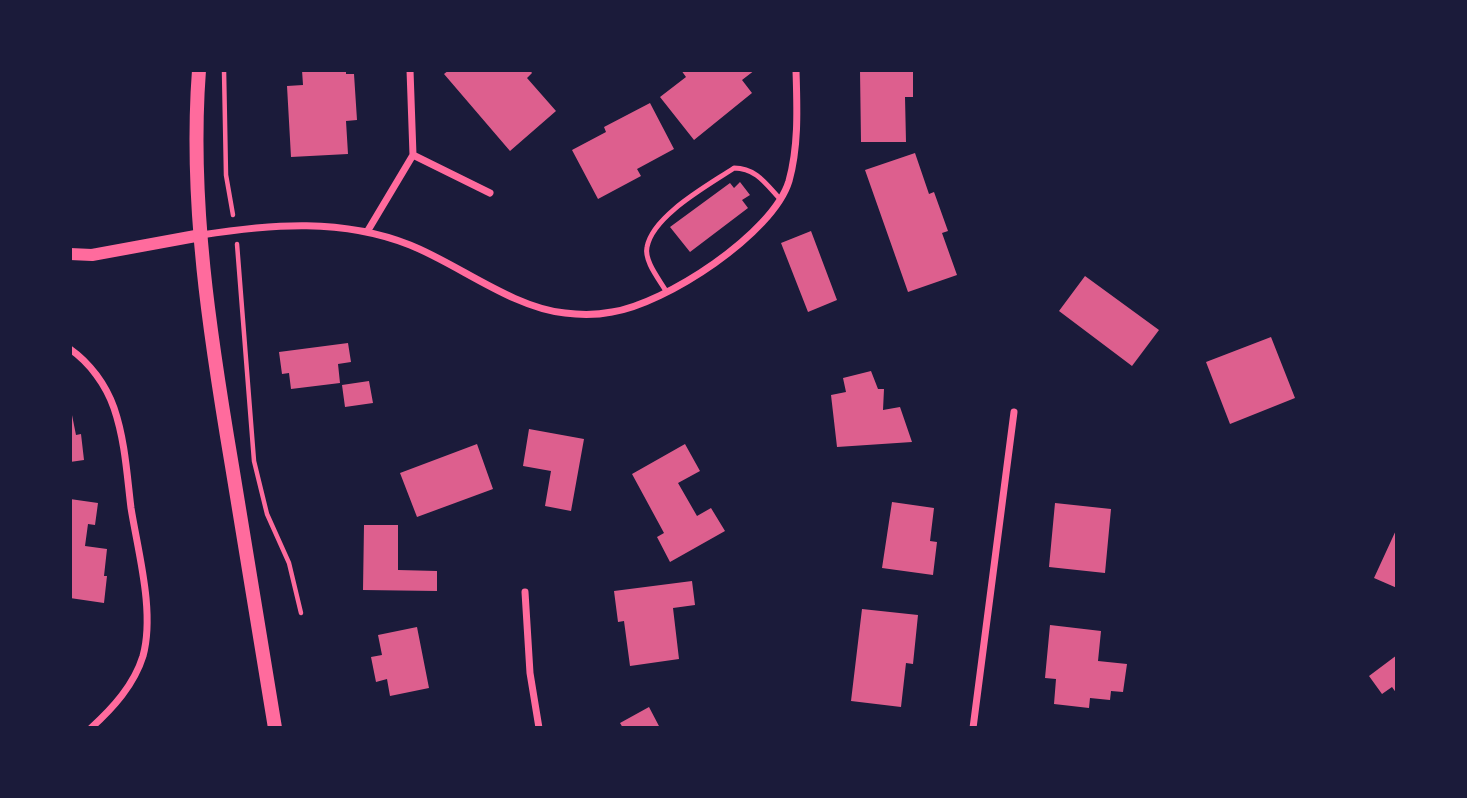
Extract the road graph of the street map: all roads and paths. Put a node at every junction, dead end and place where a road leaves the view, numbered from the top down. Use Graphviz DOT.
graph roads {
  1 [pos="199,70"];
  2 [pos="224,70"];
  3 [pos="410,70"];
  4 [pos="796,70"];
  5 [pos="413,155"];
  6 [pos="490,193"];
  7 [pos="780,199"];
  8 [pos="235,230"];
  9 [pos="367,232"];
  10 [pos="201,235"];
  11 [pos="70,254"];
  12 [pos="666,291"];
  13 [pos="70,349"];
  14 [pos="1014,412"];
  15 [pos="524,592"];
  16 [pos="301,613"];
  17 [pos="91,728"];
  18 [pos="275,728"];
  19 [pos="539,728"];
  20 [pos="973,728"];
  1 -- 10 [label="main road"];
  2 -- 8 [label="path"];
  3 -- 5 [label="street"];
  4 -- 7 [label="street"];
  5 -- 6 [label="street"];
  5 -- 9 [label="street"];
  7 -- 12 [label="street"];
  7 -- 12 [label="lane"];
  8 -- 9 [label="street"];
  8 -- 10 [label="street"];
  8 -- 16 [label="path"];
  9 -- 12 [label="street"];
  10 -- 11 [label="street"];
  10 -- 18 [label="main road"];
  13 -- 17 [label="street"];
  14 -- 20 [label="street"];
  15 -- 19 [label="street"];
}
